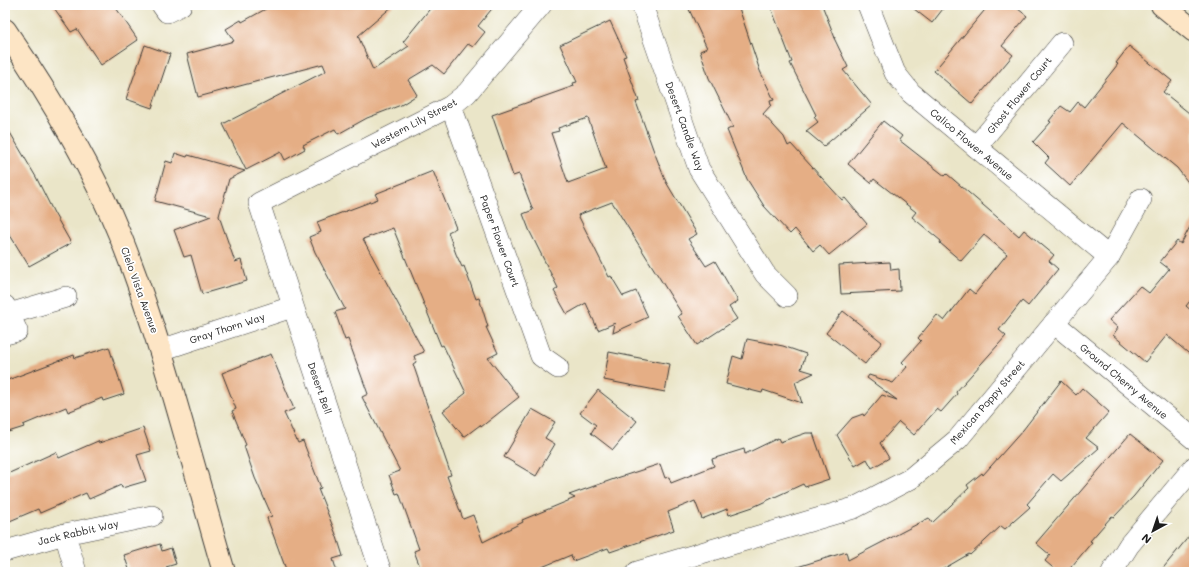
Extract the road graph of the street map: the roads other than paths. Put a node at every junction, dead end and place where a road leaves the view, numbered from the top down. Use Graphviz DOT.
graph roads {
  1 [pos="541,5"];
  2 [pos="642,5"];
  3 [pos="868,5"];
  4 [pos="1162,5"];
  5 [pos="5,30"];
  6 [pos="1194,31"];
  7 [pos="1062,42"];
  8 [pos="451,106"];
  9 [pos="976,147"];
  10 [pos="1141,199"];
  11 [pos="259,203"];
  12 [pos="1109,257"];
  13 [pos="787,296"];
  14 [pos="66,297"];
  15 [pos="292,307"];
  16 [pos="6,318"];
  17 [pos="1054,323"];
  18 [pos="161,350"];
  19 [pos="558,368"];
  20 [pos="1194,438"];
  21 [pos="1194,467"];
  22 [pos="152,516"];
  23 [pos="65,534"];
  24 [pos="5,551"];
  25 [pos="76,572"];
  26 [pos="224,572"];
  27 [pos="382,572"];
  28 [pos="637,572"];
  29 [pos="1112,572"];
  1 -- 8 [label="street, Western Lily Street"];
  2 -- 13 [label="street, Desert Candle Way"];
  3 -- 9 [label="street, Calico Flower Avenue"];
  4 -- 6 [label="street"];
  5 -- 18 [label="street, Cielo Vista Avenue"];
  7 -- 9 [label="street, Ghost Flower Court"];
  8 -- 11 [label="street, Western Lily Street"];
  8 -- 19 [label="street, Paper Flower Court"];
  9 -- 12 [label="street, Calico Flower Avenue"];
  10 -- 12 [label="street, Mexican Poppy Street"];
  11 -- 15 [label="street, Desert Bell"];
  12 -- 17 [label="street, Mexican Poppy Street"];
  14 -- 16 [label="street"];
  15 -- 18 [label="street, Gray Thorn Way"];
  15 -- 27 [label="street, Desert Bell"];
  17 -- 20 [label="street, Ground Cherry Avenue"];
  17 -- 28 [label="street, Mexican Poppy Street"];
  18 -- 26 [label="street, Cielo Vista Avenue"];
  21 -- 29 [label="street"];
  22 -- 23 [label="street, Jack Rabbit Way"];
  23 -- 24 [label="street, Jack Rabbit Way"];
  23 -- 25 [label="street"];
}
